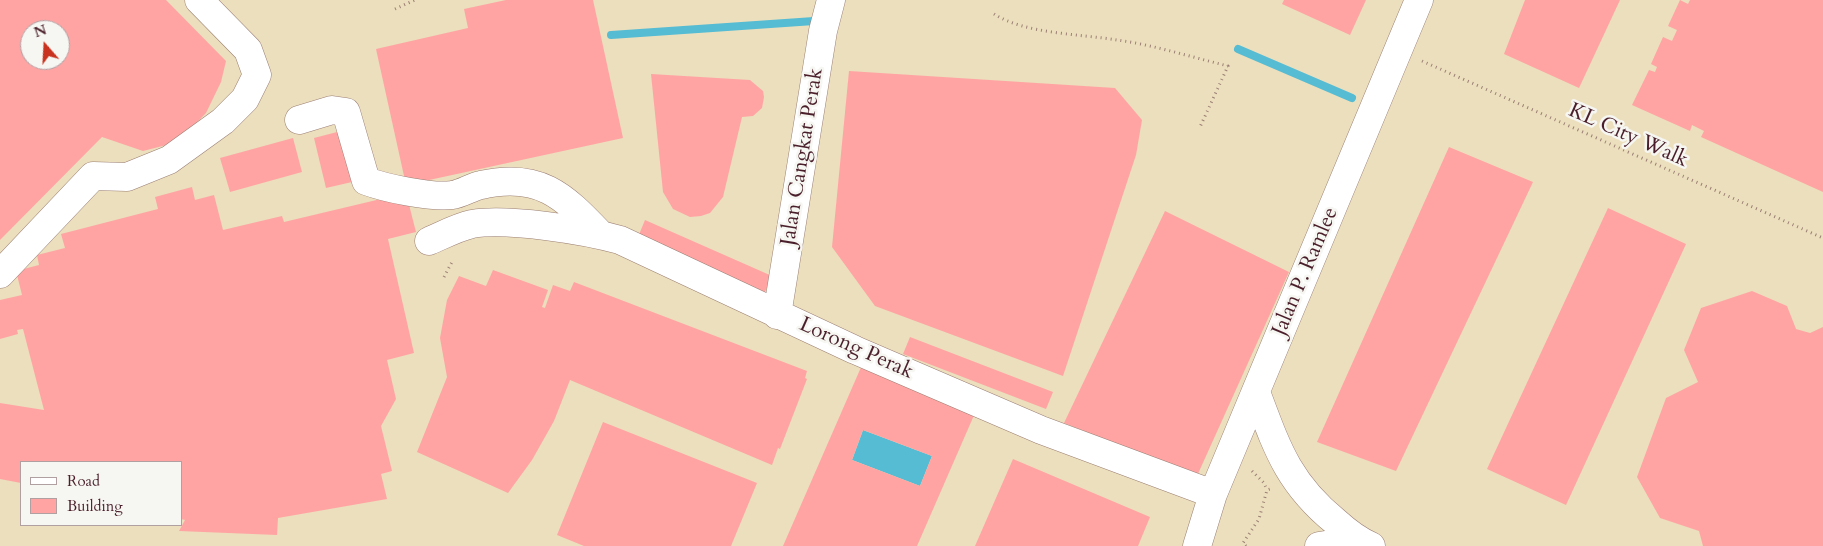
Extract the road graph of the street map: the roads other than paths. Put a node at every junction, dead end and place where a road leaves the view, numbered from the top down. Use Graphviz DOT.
graph roads {
  1 [pos="198,0"];
  2 [pos="831,0"];
  3 [pos="1419,0"];
  4 [pos="299,120"];
  5 [pos="451,195"];
  6 [pos="600,234"];
  7 [pos="0,274"];
  8 [pos="777,315"];
  9 [pos="1256,392"];
  10 [pos="1213,494"];
  11 [pos="1364,543"];
  12 [pos="1197,546"];
  13 [pos="1319,546"];
  1 -- 7 [label="street"];
  2 -- 8 [label="street, Jalan Cangkat Perak"];
  3 -- 9 [label="street, Jalan P. Ramlee"];
  4 -- 5 [label="street"];
  5 -- 6 [label="street"];
  5 -- 6 [label="street, Lorong Perak"];
  6 -- 8 [label="street, Lorong Perak"];
  8 -- 10 [label="street, Lorong Perak"];
  9 -- 10 [label="street, Jalan P. Ramlee"];
  9 -- 11 [label="street"];
  10 -- 12 [label="street, Jalan P. Ramlee"];
  11 -- 13 [label="street"];
}
